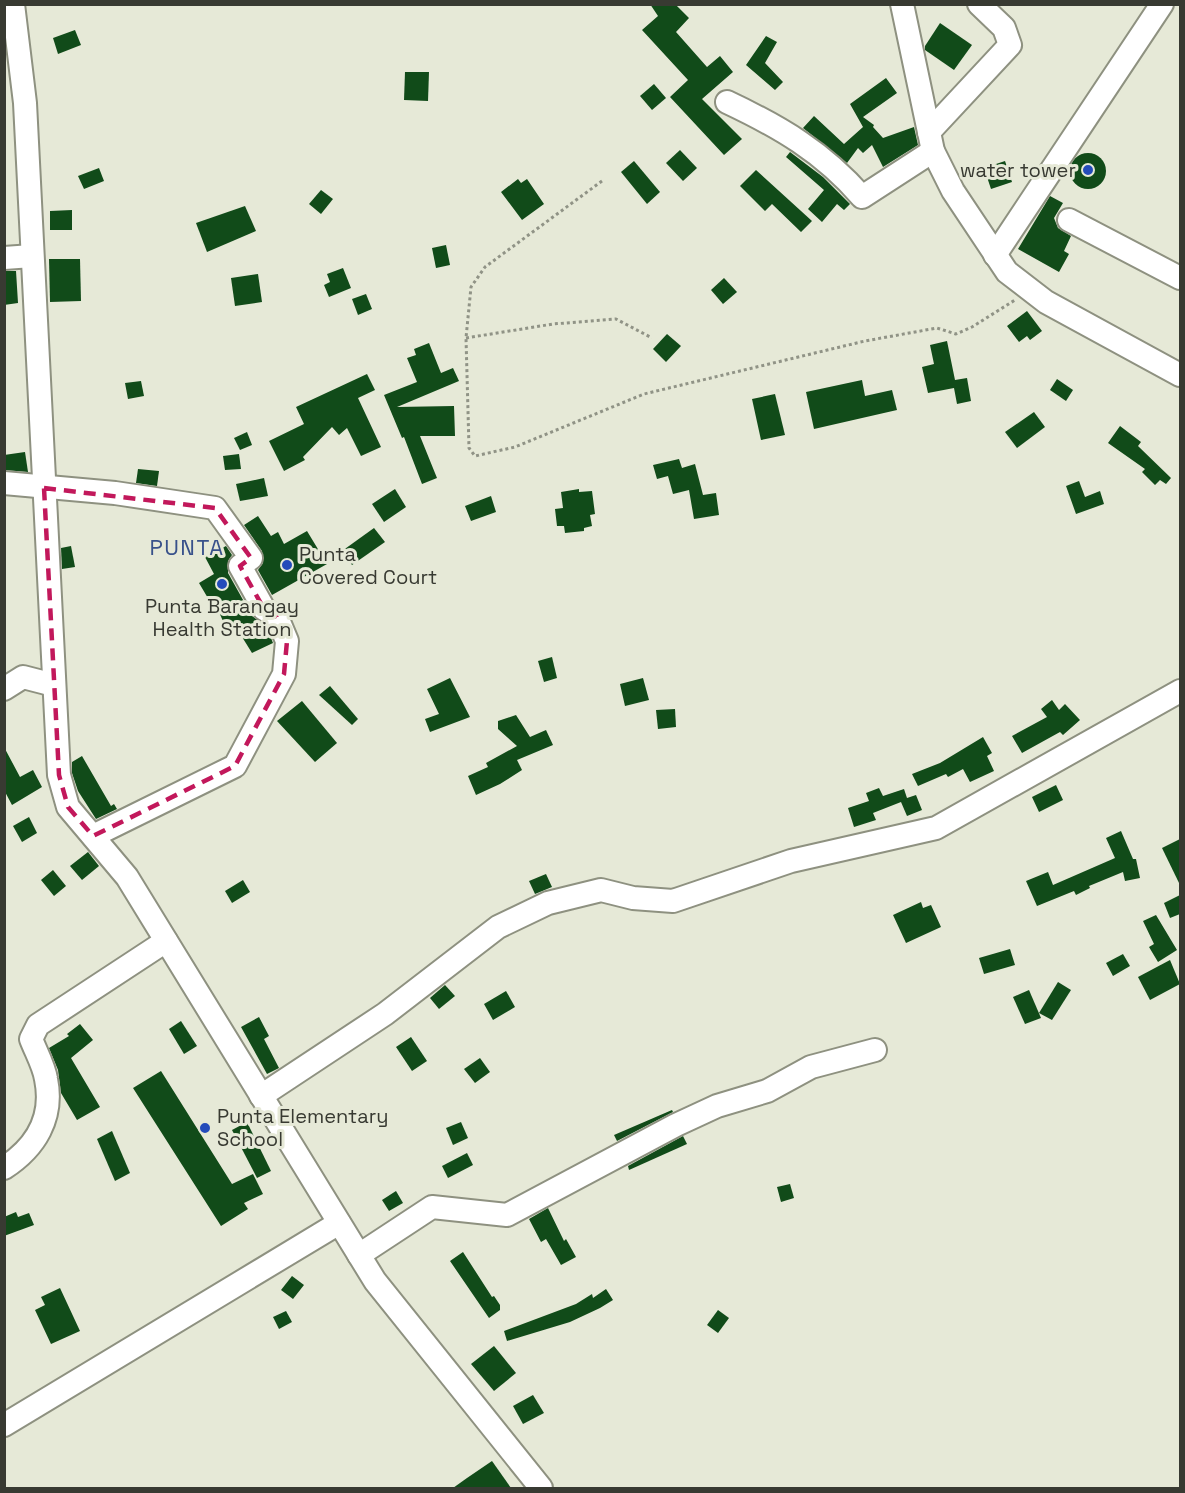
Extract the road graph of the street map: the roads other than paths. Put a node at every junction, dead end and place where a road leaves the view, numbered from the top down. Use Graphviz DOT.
graph roads {
  1 [pos="13,4"];
  2 [pos="902,4"];
  3 [pos="979,4"];
  4 [pos="1162,4"];
  5 [pos="727,102"];
  6 [pos="931,142"];
  7 [pos="1069,220"];
  8 [pos="995,255"];
  9 [pos="32,256"];
  10 [pos="4,258"];
  11 [pos="1180,278"];
  12 [pos="1180,375"];
  13 [pos="4,483"];
  14 [pos="44,488"];
  15 [pos="54,685"];
  16 [pos="4,689"];
  17 [pos="1180,692"];
  18 [pos="93,836"];
  19 [pos="166,941"];
  20 [pos="875,1050"];
  21 [pos="261,1096"];
  22 [pos="4,1168"];
  23 [pos="339,1223"];
  24 [pos="359,1255"];
  25 [pos="4,1425"];
  26 [pos="541,1488"];
  1 -- 9 [label="street"];
  2 -- 6 [label="street"];
  3 -- 6 [label="street"];
  4 -- 8 [label="street"];
  5 -- 6 [label="street"];
  6 -- 8 [label="street"];
  7 -- 11 [label="street"];
  8 -- 12 [label="street"];
  9 -- 10 [label="street"];
  9 -- 14 [label="street"];
  13 -- 14 [label="street"];
  14 -- 15 [label="street"];
  14 -- 18 [label="street"];
  15 -- 16 [label="street"];
  15 -- 18 [label="street"];
  17 -- 21 [label="street"];
  18 -- 19 [label="street"];
  19 -- 21 [label="street"];
  19 -- 22 [label="street"];
  20 -- 24 [label="street"];
  21 -- 23 [label="street"];
  23 -- 24 [label="street"];
  23 -- 25 [label="street"];
  24 -- 26 [label="street"];
}
